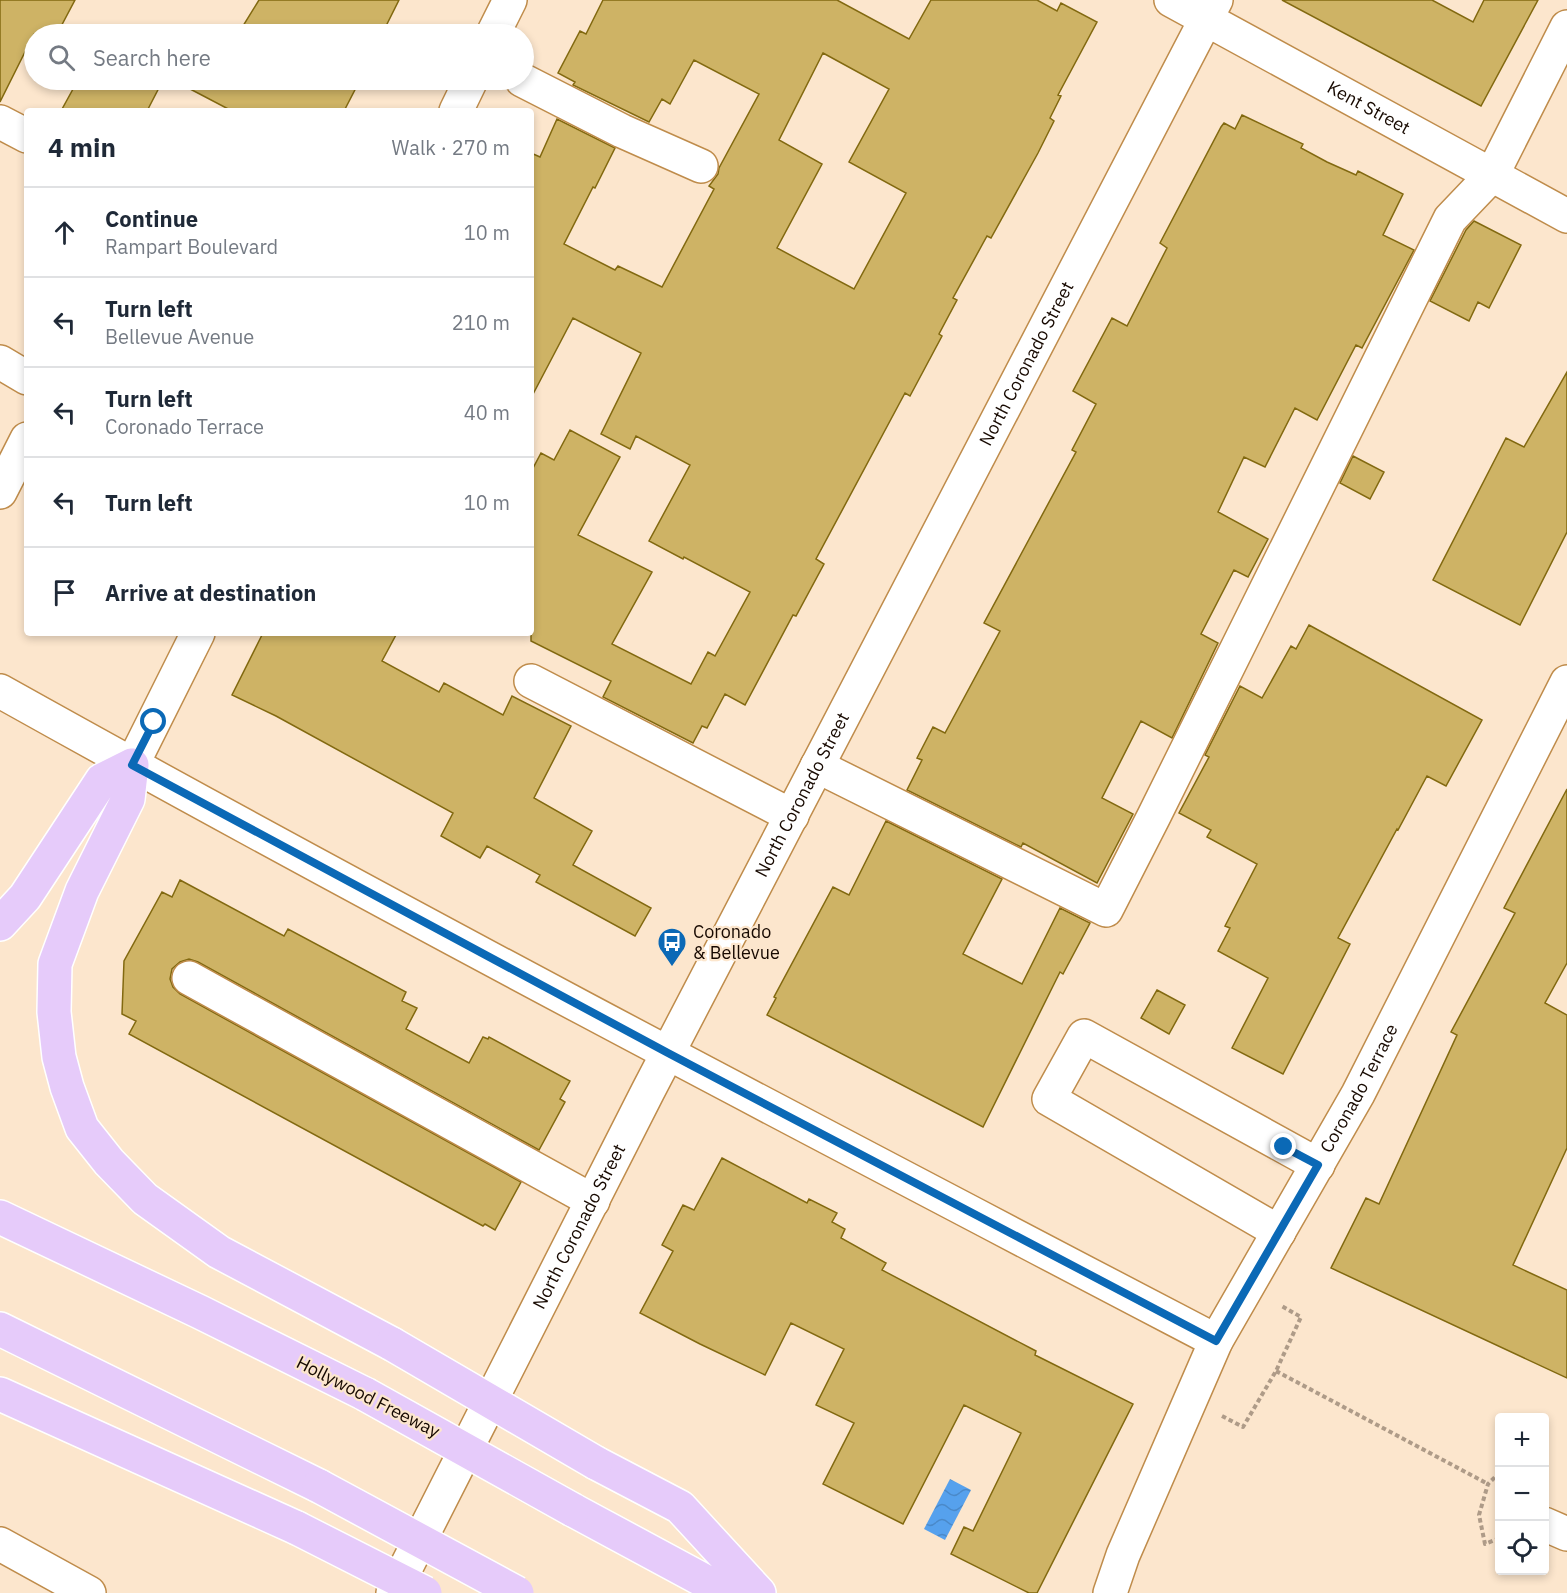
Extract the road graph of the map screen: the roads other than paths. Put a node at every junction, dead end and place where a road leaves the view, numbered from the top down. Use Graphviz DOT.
graph roads {
  1 [pos="510,0"];
  2 [pos="1171,0"];
  3 [pos="1211,10"];
  4 [pos="498,24"];
  5 [pos="1567,27"];
  6 [pos="534,86"];
  7 [pos="466,90"];
  8 [pos="457,108"];
  9 [pos="0,122"];
  10 [pos="24,134"];
  11 [pos="701,166"];
  12 [pos="1492,175"];
  13 [pos="1567,216"];
  14 [pos="0,362"];
  15 [pos="24,376"];
  16 [pos="24,445"];
  17 [pos="0,492"];
  18 [pos="196,636"];
  19 [pos="531,681"];
  20 [pos="1567,682"];
  21 [pos="0,691"];
  22 [pos="132,765"];
  23 [pos="817,766"];
  24 [pos="792,816"];
  25 [pos="0,924"];
  26 [pos="189,978"];
  27 [pos="668,1053"];
  28 [pos="1318,1165"];
  29 [pos="593,1201"];
  30 [pos="0,1217"];
  31 [pos="1279,1232"];
  32 [pos="0,1329"];
  33 [pos="1216,1341"];
  34 [pos="0,1394"];
  35 [pos="1549,1526"];
  36 [pos="1567,1534"];
  37 [pos="0,1544"];
  38 [pos="88,1593"];
  39 [pos="393,1593"];
  40 [pos="425,1593"];
  41 [pos="517,1593"];
  42 [pos="727,1593"];
  43 [pos="759,1593"];
  44 [pos="1110,1593"];
  1 -- 4 [label="street"];
  2 -- 3 [label="street, Kent Street"];
  3 -- 12 [label="street, Kent Street"];
  3 -- 23 [label="street, North Coronado Street"];
  5 -- 12 [label="street"];
  6 -- 11 [label="street"];
  7 -- 8 [label="street"];
  9 -- 10 [label="street"];
  12 -- 13 [label="street, Kent Street"];
  12 -- 23 [label="street"];
  14 -- 15 [label="street"];
  16 -- 17 [label="street"];
  18 -- 22 [label="street"];
  19 -- 24 [label="street"];
  20 -- 28 [label="street, Coronado Terrace"];
  21 -- 22 [label="street"];
  22 -- 25 [label="highway"];
  22 -- 27 [label="street"];
  22 -- 43 [label="highway, bridge"];
  23 -- 24 [label="street, North Coronado Street"];
  24 -- 27 [label="street, North Coronado Street"];
  26 -- 29 [label="street"];
  27 -- 29 [label="street, North Coronado Street"];
  27 -- 33 [label="street"];
  28 -- 31 [label="street, Coronado Terrace"];
  28 -- 31 [label="street"];
  29 -- 39 [label="street, North Coronado Street"];
  30 -- 42 [label="highway, Hollywood Freeway, bridge"];
  31 -- 33 [label="street, Coronado Terrace"];
  32 -- 41 [label="highway, bridge"];
  33 -- 44 [label="street, Coronado Terrace"];
  34 -- 40 [label="highway, bridge"];
  35 -- 36 [label="street"];
  37 -- 38 [label="street"];
}
